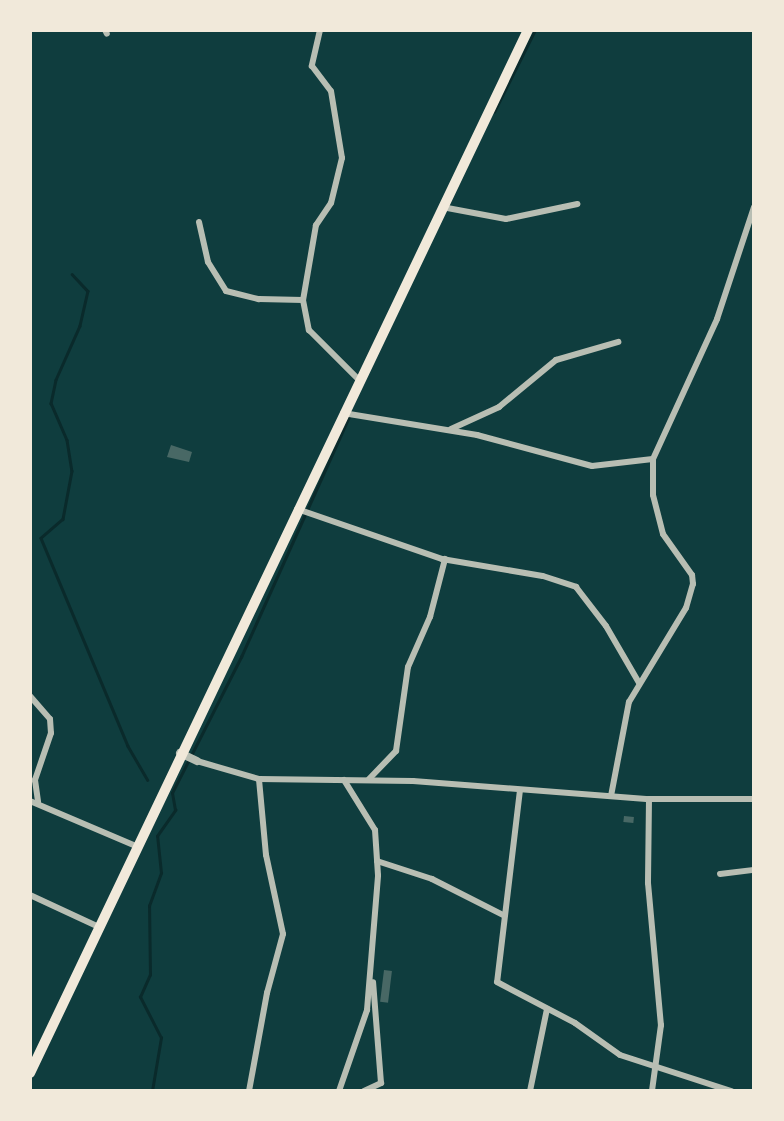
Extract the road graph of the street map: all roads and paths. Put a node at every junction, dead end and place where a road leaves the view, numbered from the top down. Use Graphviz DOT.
graph roads {
  1 [pos="320,30"];
  2 [pos="528,30"];
  3 [pos="577,204"];
  4 [pos="442,207"];
  5 [pos="754,207"];
  6 [pos="199,222"];
  7 [pos="303,300"];
  8 [pos="618,342"];
  9 [pos="360,381"];
  10 [pos="343,413"];
  11 [pos="450,430"];
  12 [pos="653,459"];
  13 [pos="297,509"];
  14 [pos="445,559"];
  15 [pos="639,683"];
  16 [pos="30,696"];
  17 [pos="180,753"];
  18 [pos="197,761"];
  19 [pos="259,779"];
  20 [pos="344,780"];
  21 [pos="368,780"];
  22 [pos="520,790"];
  23 [pos="611,796"];
  24 [pos="649,799"];
  25 [pos="754,799"];
  26 [pos="34,802"];
  27 [pos="136,846"];
  28 [pos="377,861"];
  29 [pos="754,870"];
  30 [pos="720,874"];
  31 [pos="30,895"];
  32 [pos="503,915"];
  33 [pos="99,928"];
  34 [pos="372,974"];
  35 [pos="547,1009"];
  36 [pos="658,1069"];
  37 [pos="30,1073"];
  38 [pos="249,1091"];
  39 [pos="339,1091"];
  40 [pos="365,1091"];
  41 [pos="530,1091"];
  42 [pos="652,1091"];
  43 [pos="731,1091"];
  1 -- 7 [label="street"];
  2 -- 4 [label="main road"];
  3 -- 4 [label="street"];
  4 -- 9 [label="main road"];
  5 -- 12 [label="street"];
  6 -- 7 [label="street"];
  7 -- 9 [label="street"];
  8 -- 11 [label="street"];
  9 -- 10 [label="main road"];
  10 -- 11 [label="street"];
  10 -- 13 [label="main road"];
  11 -- 12 [label="street"];
  12 -- 15 [label="street"];
  13 -- 14 [label="street"];
  13 -- 17 [label="main road"];
  14 -- 15 [label="street"];
  14 -- 21 [label="street"];
  15 -- 23 [label="street"];
  16 -- 26 [label="street"];
  17 -- 18 [label="street"];
  17 -- 27 [label="main road"];
  18 -- 19 [label="street"];
  19 -- 20 [label="street"];
  19 -- 38 [label="street"];
  20 -- 21 [label="street"];
  20 -- 28 [label="street"];
  21 -- 22 [label="street"];
  22 -- 23 [label="street"];
  22 -- 32 [label="street"];
  23 -- 24 [label="street"];
  24 -- 25 [label="street"];
  24 -- 36 [label="street"];
  26 -- 27 [label="street"];
  27 -- 33 [label="main road"];
  28 -- 32 [label="street"];
  28 -- 34 [label="street"];
  29 -- 30 [label="street"];
  31 -- 33 [label="street"];
  32 -- 35 [label="street"];
  33 -- 37 [label="main road"];
  34 -- 39 [label="street"];
  34 -- 40 [label="street"];
  35 -- 36 [label="street"];
  35 -- 41 [label="street"];
  36 -- 42 [label="street"];
  36 -- 43 [label="street"];
}
